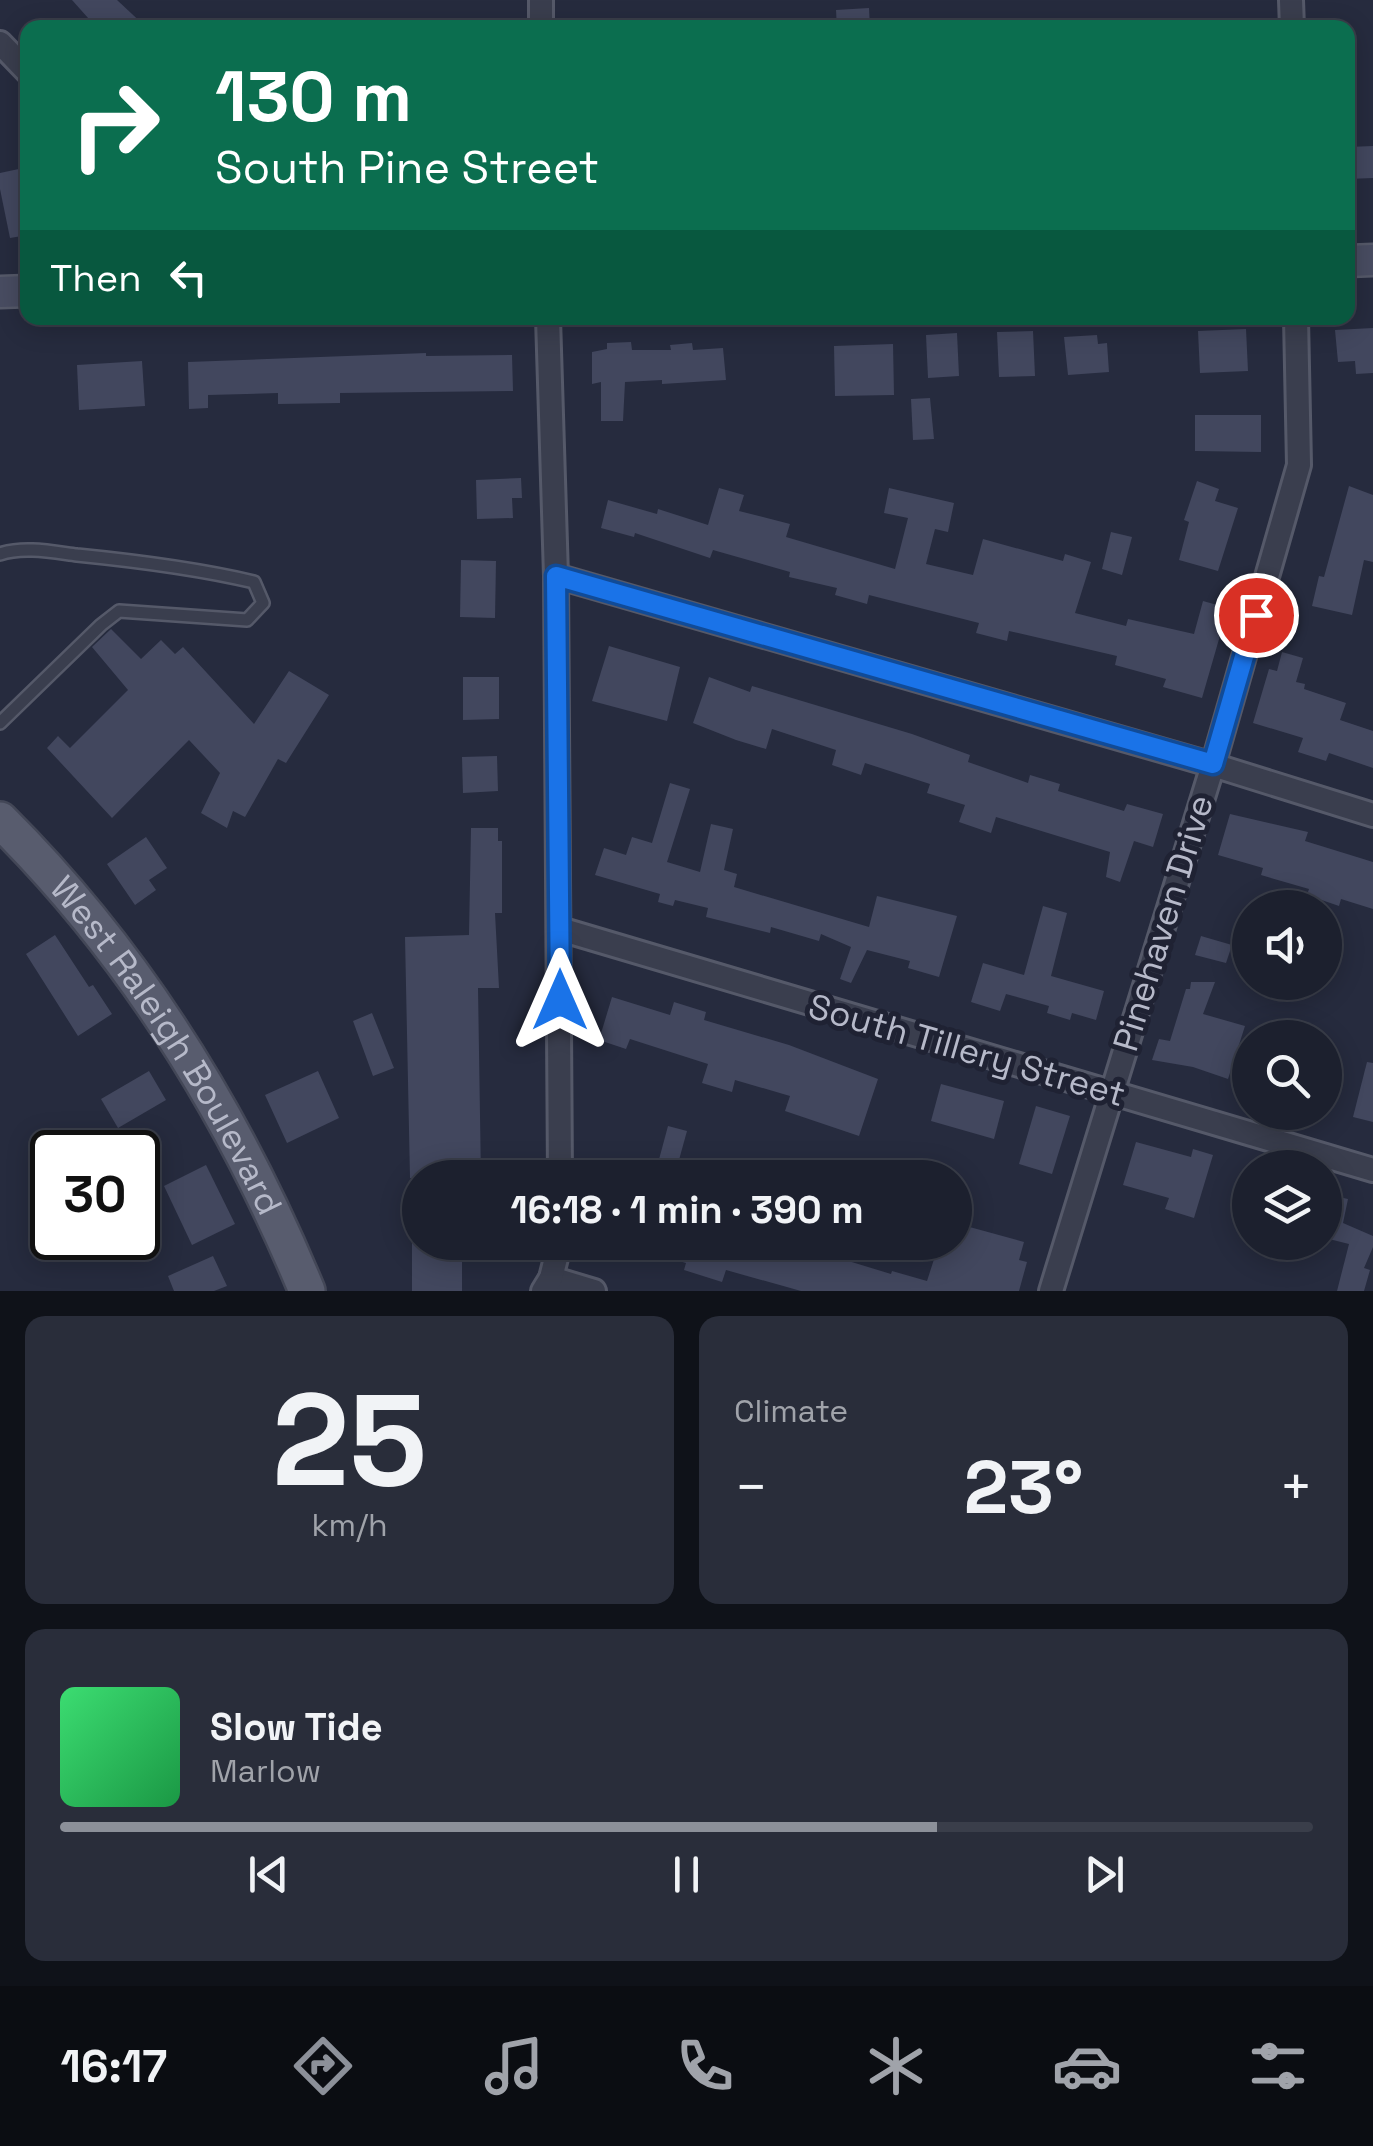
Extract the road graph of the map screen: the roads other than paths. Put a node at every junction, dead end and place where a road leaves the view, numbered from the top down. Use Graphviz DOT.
graph roads {
  1 [pos="0,43"];
  2 [pos="20,64"];
  3 [pos="548,325"];
  4 [pos="1296,325"];
  5 [pos="0,554"];
  6 [pos="556,576"];
  7 [pos="0,723"];
  8 [pos="1213,764"];
  9 [pos="1373,815"];
  10 [pos="0,820"];
  11 [pos="560,930"];
  12 [pos="1110,1092"];
  13 [pos="560,1160"];
  14 [pos="1373,1170"];
  15 [pos="554,1260"];
  16 [pos="547,1284"];
  17 [pos="307,1291"];
  18 [pos="594,1291"];
  19 [pos="1051,1291"];
  1 -- 2 [label="street"];
  3 -- 6 [label="street"];
  4 -- 8 [label="street, Pinehaven Drive"];
  5 -- 7 [label="lane"];
  6 -- 8 [label="street"];
  6 -- 11 [label="street"];
  8 -- 9 [label="street"];
  8 -- 12 [label="street, Pinehaven Drive"];
  10 -- 17 [label="main road, West Raleigh Boulevard"];
  11 -- 12 [label="street, South Tillery Street"];
  11 -- 13 [label="street"];
  12 -- 14 [label="street, South Tillery Street"];
  12 -- 19 [label="street, Pinehaven Drive"];
  15 -- 16 [label="street"];
  16 -- 18 [label="street"];
}
